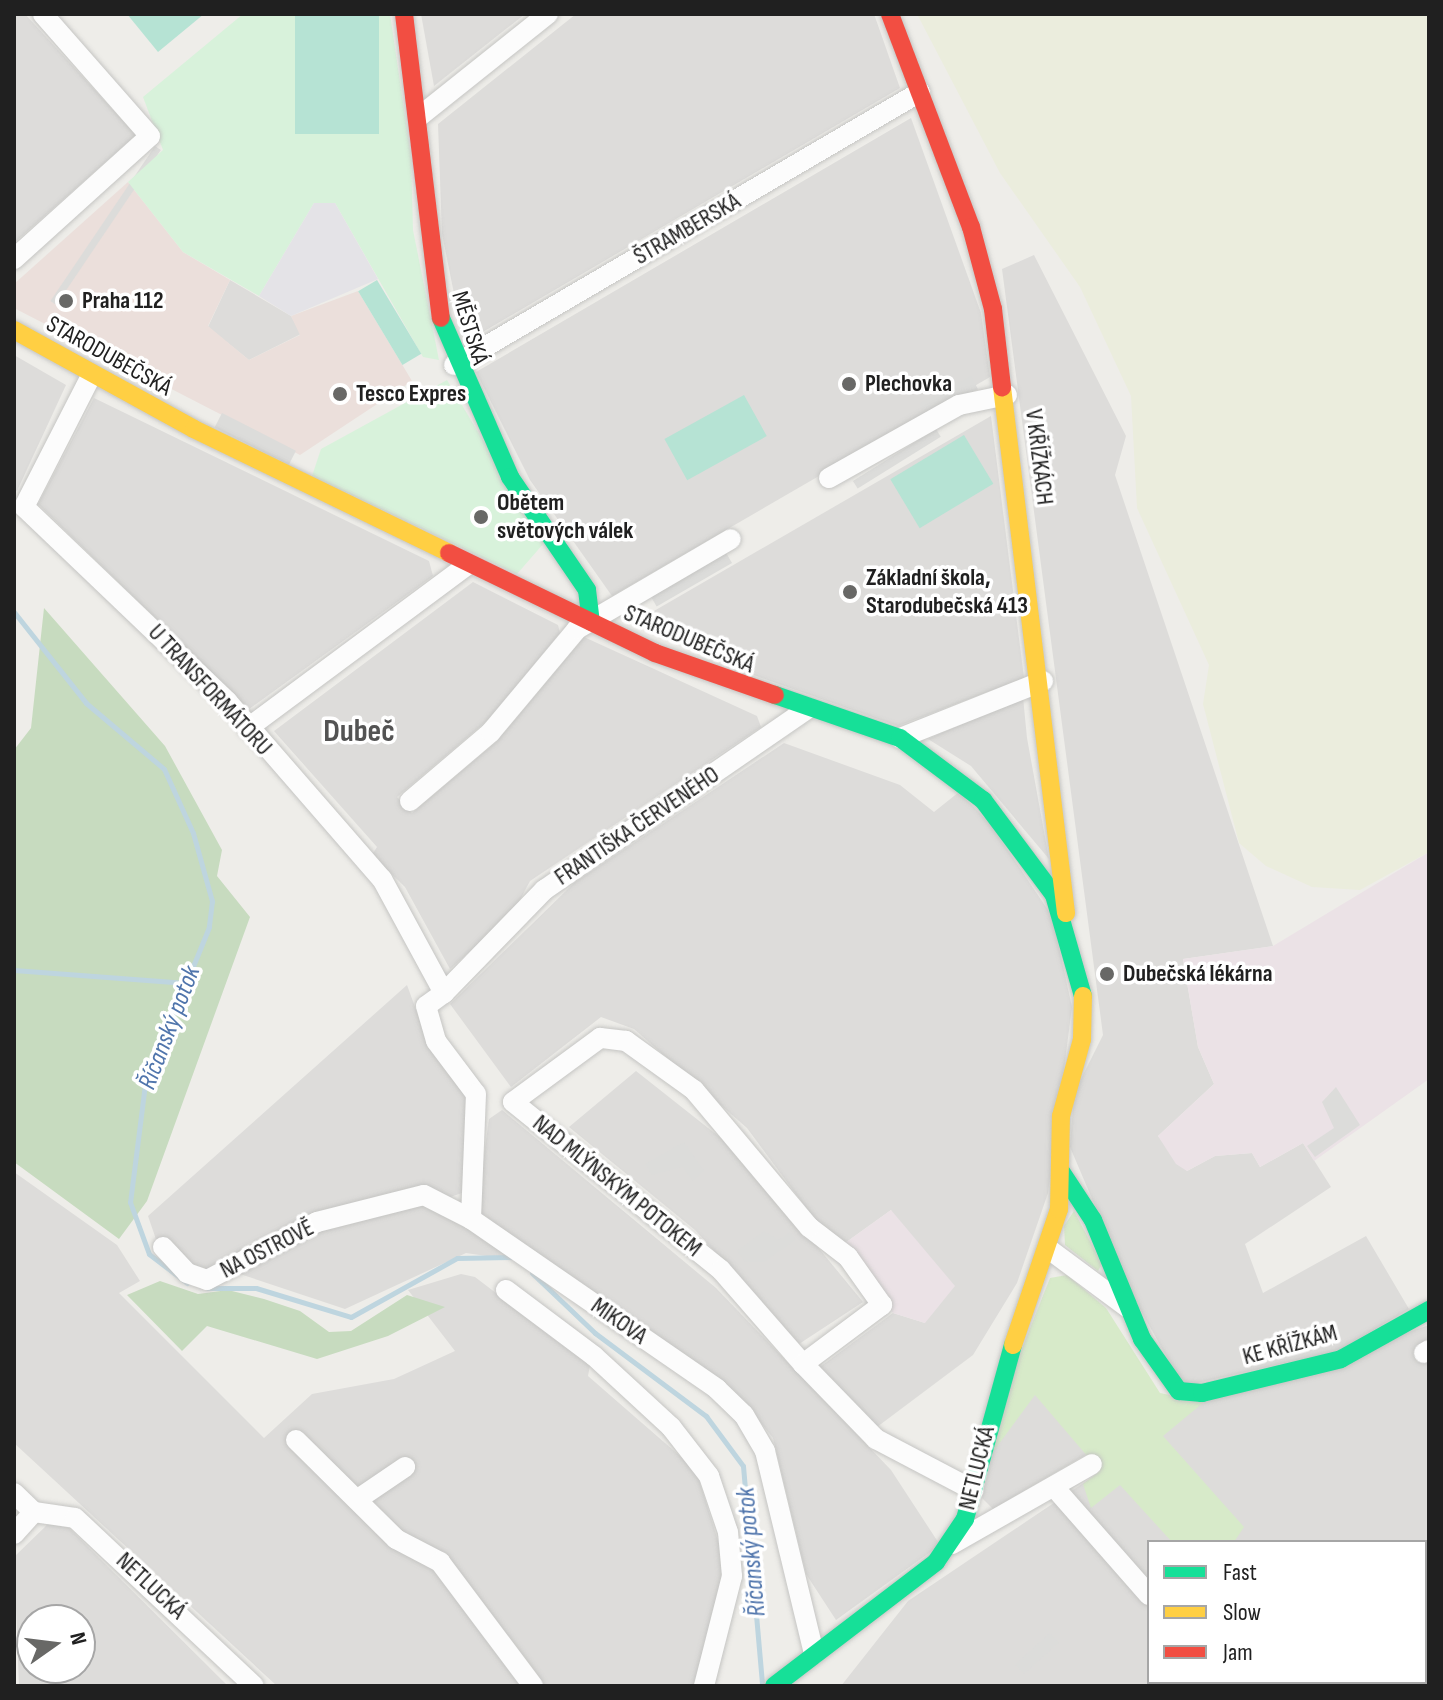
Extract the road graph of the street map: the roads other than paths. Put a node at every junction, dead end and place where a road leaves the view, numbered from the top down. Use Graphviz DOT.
graph roads {
  1 [pos="43,14"];
  2 [pos="404,14"];
  3 [pos="548,14"];
  4 [pos="890,14"];
  5 [pos="920,92"];
  6 [pos="420,116"];
  7 [pos="14,259"];
  8 [pos="14,330"];
  9 [pos="454,365"];
  10 [pos="91,376"];
  11 [pos="1007,395"];
  12 [pos="829,478"];
  13 [pos="731,539"];
  14 [pos="469,564"];
  15 [pos="591,622"];
  16 [pos="1043,681"];
  17 [pos="809,708"];
  18 [pos="248,728"];
  19 [pos="900,738"];
  20 [pos="410,801"];
  21 [pos="1066,921"];
  22 [pos="444,993"];
  23 [pos="1062,1173"];
  24 [pos="471,1219"];
  25 [pos="163,1247"];
  26 [pos="1050,1250"];
  27 [pos="506,1290"];
  28 [pos="1128,1308"];
  29 [pos="1429,1310"];
  30 [pos="803,1364"];
  31 [pos="296,1440"];
  32 [pos="1092,1464"];
  33 [pos="405,1467"];
  34 [pos="1054,1487"];
  35 [pos="973,1490"];
  36 [pos="14,1493"];
  37 [pos="358,1499"];
  38 [pos="34,1512"];
  39 [pos="14,1534"];
  40 [pos="952,1544"];
  41 [pos="1147,1593"];
  42 [pos="814,1654"];
  43 [pos="254,1686"];
  44 [pos="533,1686"];
  45 [pos="704,1686"];
  46 [pos="774,1686"];
  1 -- 7 [label="street"];
  2 -- 6 [label="street, MĚSTSKÁ"];
  3 -- 6 [label="street"];
  4 -- 5 [label="street, V KŘÍŽKÁCH"];
  5 -- 9 [label="street, ŠTRAMBERSKÁ"];
  5 -- 11 [label="street, V KŘÍŽKÁCH"];
  6 -- 9 [label="street, MĚSTSKÁ"];
  8 -- 10 [label="street, STARODUBEČSKÁ"];
  9 -- 15 [label="street, MĚSTSKÁ"];
  10 -- 14 [label="street, STARODUBEČSKÁ"];
  10 -- 18 [label="street, U TRANSFORMÁTORU"];
  11 -- 12 [label="street"];
  11 -- 16 [label="street, V KŘÍŽKÁCH"];
  13 -- 15 [label="street"];
  14 -- 15 [label="street, STARODUBEČSKÁ"];
  14 -- 18 [label="street"];
  15 -- 17 [label="street, STARODUBEČSKÁ"];
  15 -- 20 [label="street"];
  16 -- 19 [label="street"];
  16 -- 21 [label="street, V KŘÍŽKÁCH"];
  17 -- 19 [label="street, STARODUBEČSKÁ"];
  17 -- 22 [label="street, FRANTIŠKA ČERVENÉHO"];
  18 -- 22 [label="street, U TRANSFORMÁTORU"];
  19 -- 21 [label="street, STARODUBEČSKÁ"];
  21 -- 23 [label="street, STARODUBEČSKÁ"];
  22 -- 24 [label="street"];
  23 -- 26 [label="street, NETLUCKÁ"];
  23 -- 28 [label="street"];
  24 -- 25 [label="street, NA OSTROVĚ"];
  24 -- 42 [label="street, MIKOVA"];
  26 -- 28 [label="street"];
  26 -- 35 [label="street, NETLUCKÁ"];
  27 -- 45 [label="street, MIKOVA"];
  28 -- 29 [label="street, KE KŘÍŽKÁM"];
  30 -- 30 [label="street, NAD MLÝNSKÝM POTOKEM"];
  30 -- 35 [label="street, NAD MLÝNSKÝM POTOKEM"];
  31 -- 37 [label="street"];
  32 -- 34 [label="street"];
  33 -- 37 [label="street"];
  34 -- 40 [label="street"];
  34 -- 41 [label="street"];
  35 -- 40 [label="street, NETLUCKÁ"];
  36 -- 38 [label="street"];
  37 -- 44 [label="street"];
  38 -- 39 [label="street"];
  38 -- 43 [label="street, NETLUCKÁ"];
  40 -- 42 [label="street"];
  42 -- 46 [label="street"];
}
